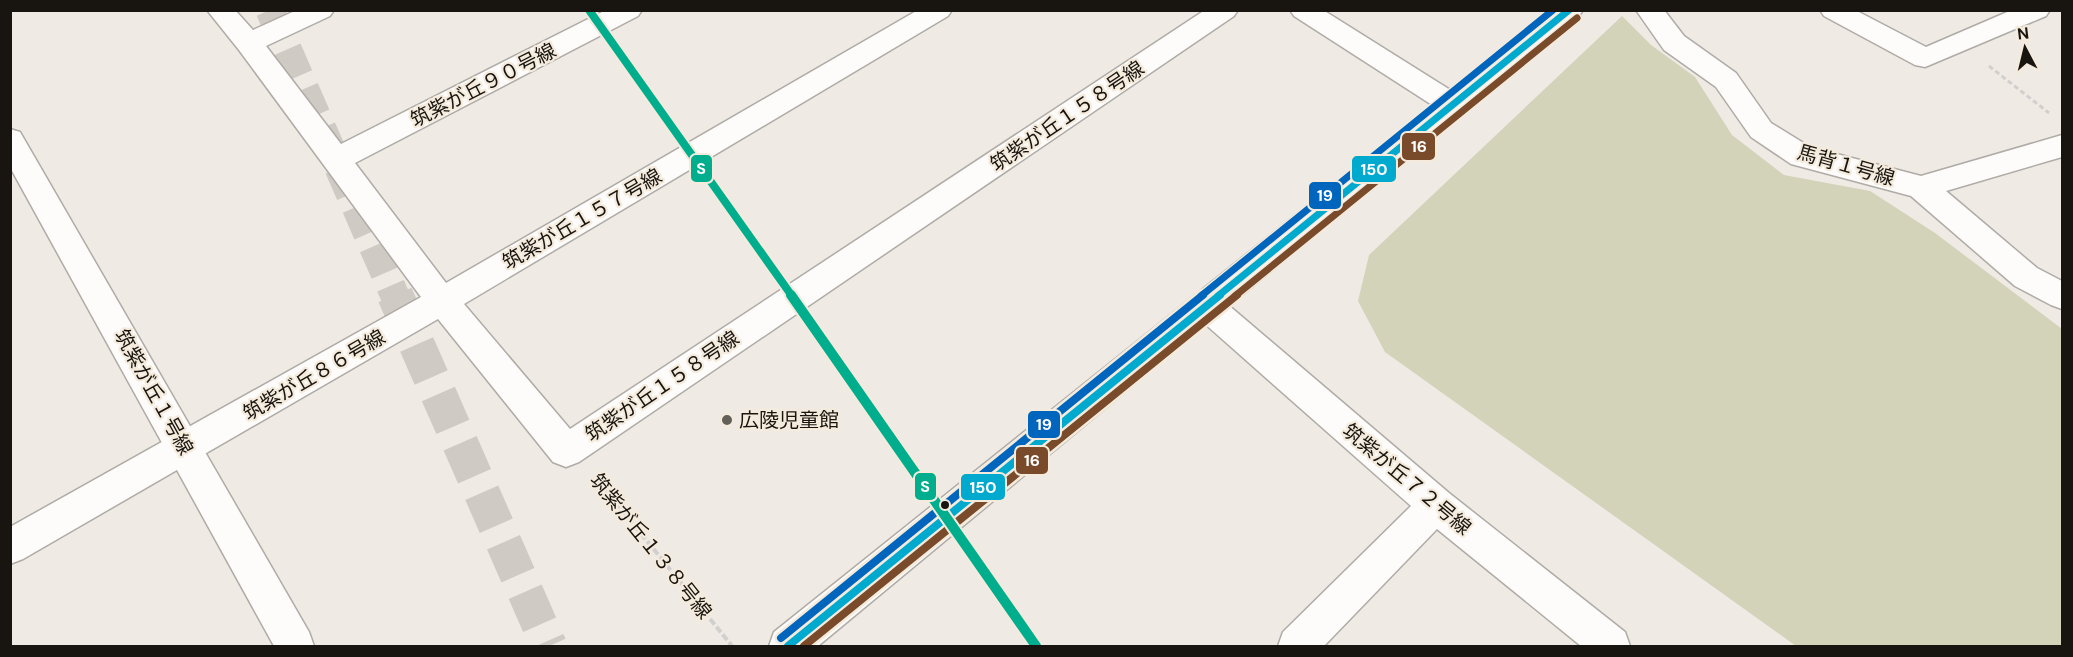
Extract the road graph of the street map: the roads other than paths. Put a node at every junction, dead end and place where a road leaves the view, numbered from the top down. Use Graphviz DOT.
graph roads {
  1 [pos="219,10"];
  2 [pos="321,10"];
  3 [pos="629,10"];
  4 [pos="939,10"];
  5 [pos="1225,10"];
  6 [pos="1303,10"];
  7 [pos="1570,10"];
  8 [pos="1649,10"];
  9 [pos="1833,10"];
  10 [pos="2037,10"];
  11 [pos="249,44"];
  12 [pos="1453,105"];
  13 [pos="10,139"];
  14 [pos="2062,146"];
  15 [pos="336,160"];
  16 [pos="1921,187"];
  17 [pos="2062,296"];
  18 [pos="442,301"];
  19 [pos="1208,307"];
  20 [pos="186,449"];
  21 [pos="1436,505"];
  22 [pos="10,547"];
  23 [pos="295,646"];
  24 [pos="788,646"];
  25 [pos="1297,646"];
  26 [pos="1611,646"];
  1 -- 11 [label="street, 筑紫が丘１５８号線"];
  2 -- 11 [label="street"];
  3 -- 15 [label="street, 筑紫が丘９０号線"];
  4 -- 18 [label="street, 筑紫が丘１５７号線"];
  5 -- 18 [label="street, 筑紫が丘１５８号線"];
  6 -- 12 [label="street"];
  7 -- 12 [label="street"];
  8 -- 16 [label="street, 馬背１号線"];
  9 -- 10 [label="street"];
  11 -- 15 [label="street, 筑紫が丘１５８号線"];
  12 -- 19 [label="street"];
  13 -- 20 [label="street, 筑紫が丘１号線"];
  14 -- 16 [label="street, 馬背１号線"];
  15 -- 18 [label="street, 筑紫が丘１５８号線"];
  16 -- 17 [label="street, 馬背１号線"];
  18 -- 20 [label="street, 筑紫が丘８６号線"];
  19 -- 21 [label="street, 筑紫が丘７２号線"];
  19 -- 24 [label="street"];
  20 -- 22 [label="street, 筑紫が丘８６号線"];
  20 -- 23 [label="street, 筑紫が丘１号線"];
  21 -- 25 [label="street"];
  21 -- 26 [label="street, 筑紫が丘７２号線"];
}
